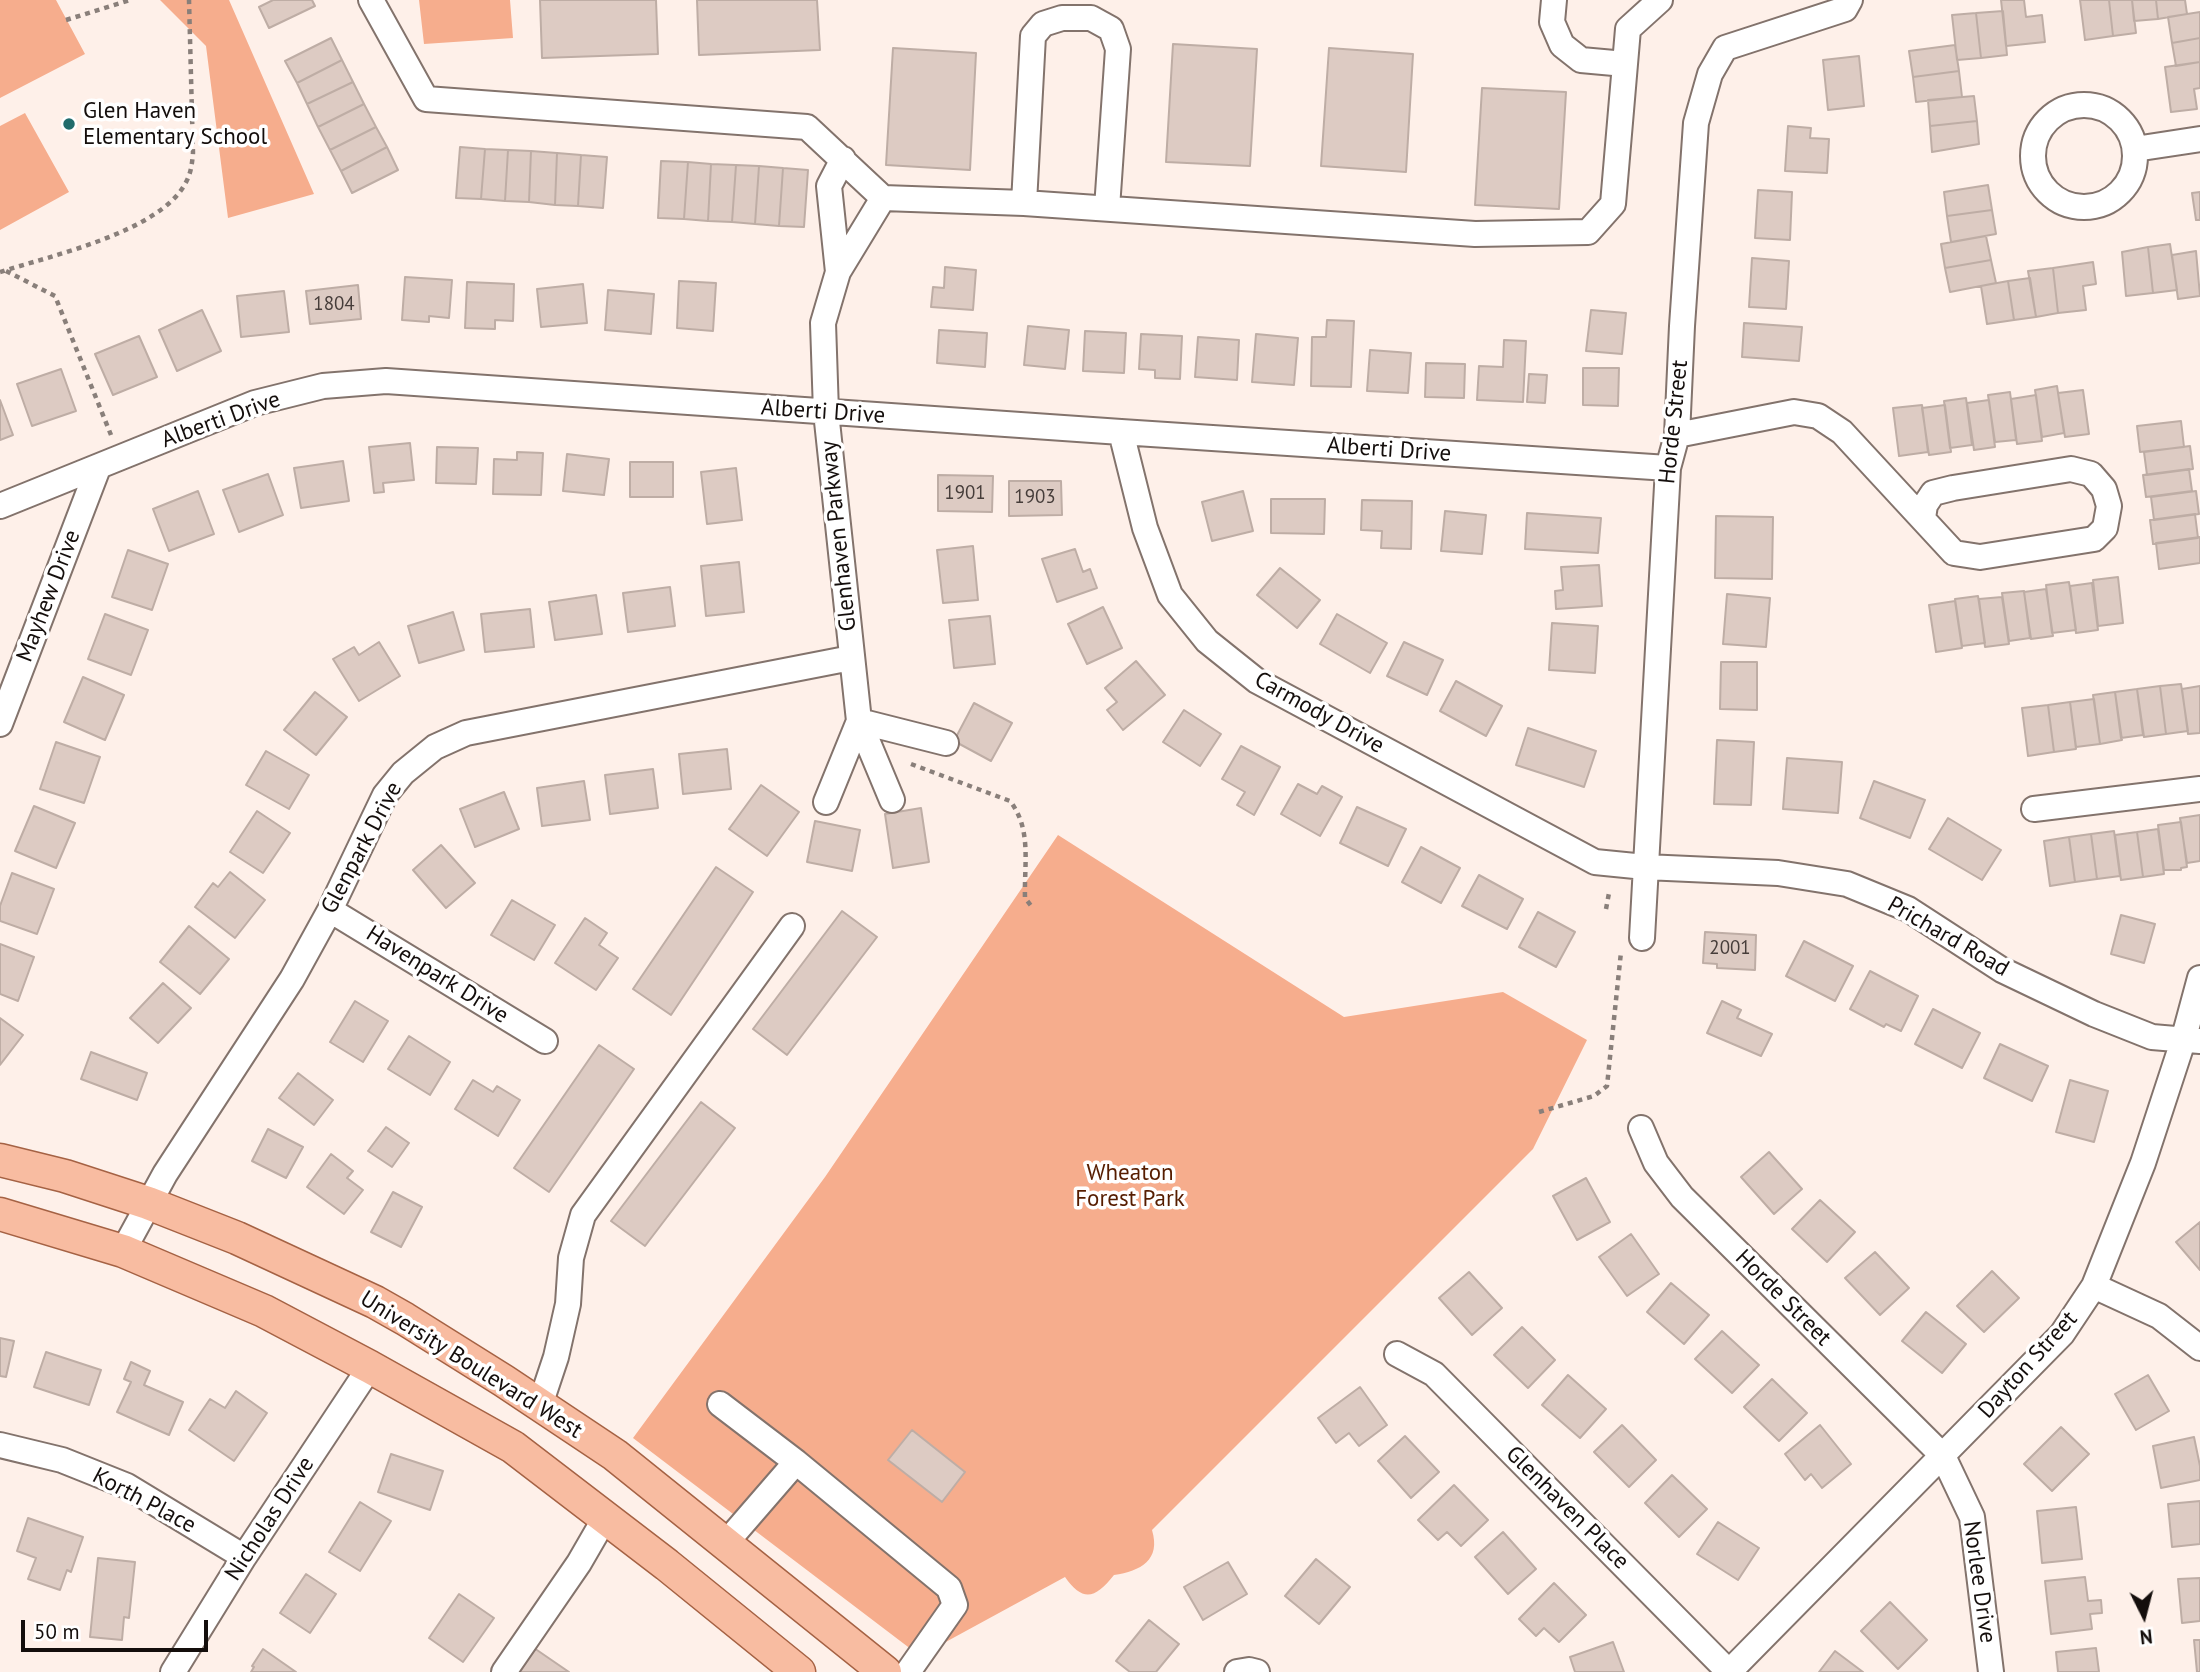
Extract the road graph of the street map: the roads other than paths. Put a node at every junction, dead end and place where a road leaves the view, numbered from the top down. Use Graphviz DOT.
graph roads {
  1 [pos="371,0"];
  2 [pos="1554,0"];
  3 [pos="1660,0"];
  4 [pos="1850,0"];
  5 [pos="1625,64"];
  6 [pos="2200,139"];
  7 [pos="2135,149"];
  8 [pos="844,159"];
  9 [pos="883,198"];
  10 [pos="1024,202"];
  11 [pos="1107,208"];
  12 [pos="838,272"];
  13 [pos="826,412"];
  14 [pos="1121,432"];
  15 [pos="1677,435"];
  16 [pos="98,468"];
  17 [pos="1668,468"];
  18 [pos="0,506"];
  19 [pos="1923,518"];
  20 [pos="851,658"];
  21 [pos="859,721"];
  22 [pos="0,724"];
  23 [pos="946,743"];
  24 [pos="2200,789"];
  25 [pos="892,800"];
  26 [pos="826,802"];
  27 [pos="2034,810"];
  28 [pos="1645,867"];
  29 [pos="330,909"];
  30 [pos="792,926"];
  31 [pos="1632,942"];
  32 [pos="2200,978"];
  33 [pos="545,1041"];
  34 [pos="2191,1041"];
  35 [pos="1641,1128"];
  36 [pos="0,1160"];
  37 [pos="148,1203"];
  38 [pos="0,1214"];
  39 [pos="123,1251"];
  40 [pos="2094,1286"];
  41 [pos="2200,1348"];
  42 [pos="1397,1354"];
  43 [pos="370,1367"];
  44 [pos="720,1404"];
  45 [pos="540,1405"];
  46 [pos="0,1445"];
  47 [pos="1943,1457"];
  48 [pos="796,1462"];
  49 [pos="605,1518"];
  50 [pos="725,1544"];
  51 [pos="244,1557"];
  52 [pos="173,1672"];
  53 [pos="505,1672"];
  54 [pos="799,1672"];
  55 [pos="885,1672"];
  56 [pos="908,1672"];
  57 [pos="1237,1672"];
  58 [pos="1257,1672"];
  59 [pos="1729,1672"];
  60 [pos="1992,1672"];
  1 -- 8 [label="street"];
  2 -- 5 [label="street"];
  3 -- 5 [label="street"];
  4 -- 15 [label="street, Horde Street"];
  5 -- 11 [label="street"];
  6 -- 7 [label="street"];
  7 -- 7 [label="street"];
  8 -- 9 [label="street"];
  8 -- 12 [label="street"];
  9 -- 10 [label="street"];
  9 -- 12 [label="street, Glenhaven Parkway"];
  10 -- 11 [label="street"];
  10 -- 11 [label="street"];
  12 -- 13 [label="street, Glenhaven Parkway"];
  13 -- 14 [label="street, Alberti Drive"];
  13 -- 16 [label="street, Alberti Drive"];
  13 -- 20 [label="street, Glenhaven Parkway"];
  14 -- 17 [label="street, Alberti Drive"];
  14 -- 28 [label="street, Carmody Drive"];
  15 -- 17 [label="street, Horde Street"];
  15 -- 19 [label="street"];
  16 -- 18 [label="street, Alberti Drive"];
  16 -- 22 [label="street, Mayhew Drive"];
  17 -- 28 [label="street, Horde Street"];
  19 -- 19 [label="street"];
  20 -- 21 [label="street, Glenhaven Parkway"];
  20 -- 29 [label="street, Glenpark Drive"];
  21 -- 23 [label="street"];
  21 -- 25 [label="street"];
  21 -- 26 [label="street"];
  24 -- 27 [label="street"];
  28 -- 31 [label="street, Horde Street"];
  28 -- 34 [label="street, Prichard Road"];
  29 -- 33 [label="street, Havenpark Drive"];
  29 -- 37 [label="street, Glenpark Drive"];
  30 -- 45 [label="street"];
  32 -- 34 [label="street, Dayton Street"];
  34 -- 40 [label="street, Dayton Street"];
  35 -- 47 [label="street, Horde Street"];
  36 -- 37 [label="main road, University Boulevard West"];
  37 -- 39 [label="street, Glenpark Drive"];
  37 -- 45 [label="main road, University Boulevard West"];
  38 -- 39 [label="main road, University Boulevard West"];
  39 -- 43 [label="main road, University Boulevard West"];
  40 -- 41 [label="street"];
  40 -- 47 [label="street, Dayton Street"];
  42 -- 59 [label="street, Glenhaven Place"];
  43 -- 49 [label="main road, University Boulevard West"];
  43 -- 51 [label="street, Nicholas Drive"];
  44 -- 48 [label="street"];
  45 -- 50 [label="main road, University Boulevard West"];
  46 -- 51 [label="street, Korth Place"];
  47 -- 59 [label="street, Dayton Street"];
  47 -- 60 [label="street, Norlee Drive"];
  48 -- 50 [label="street"];
  48 -- 56 [label="street"];
  49 -- 53 [label="street"];
  49 -- 54 [label="main road, University Boulevard West"];
  50 -- 55 [label="main road, University Boulevard West"];
  51 -- 52 [label="street, Nicholas Drive"];
  57 -- 58 [label="street"];
}
